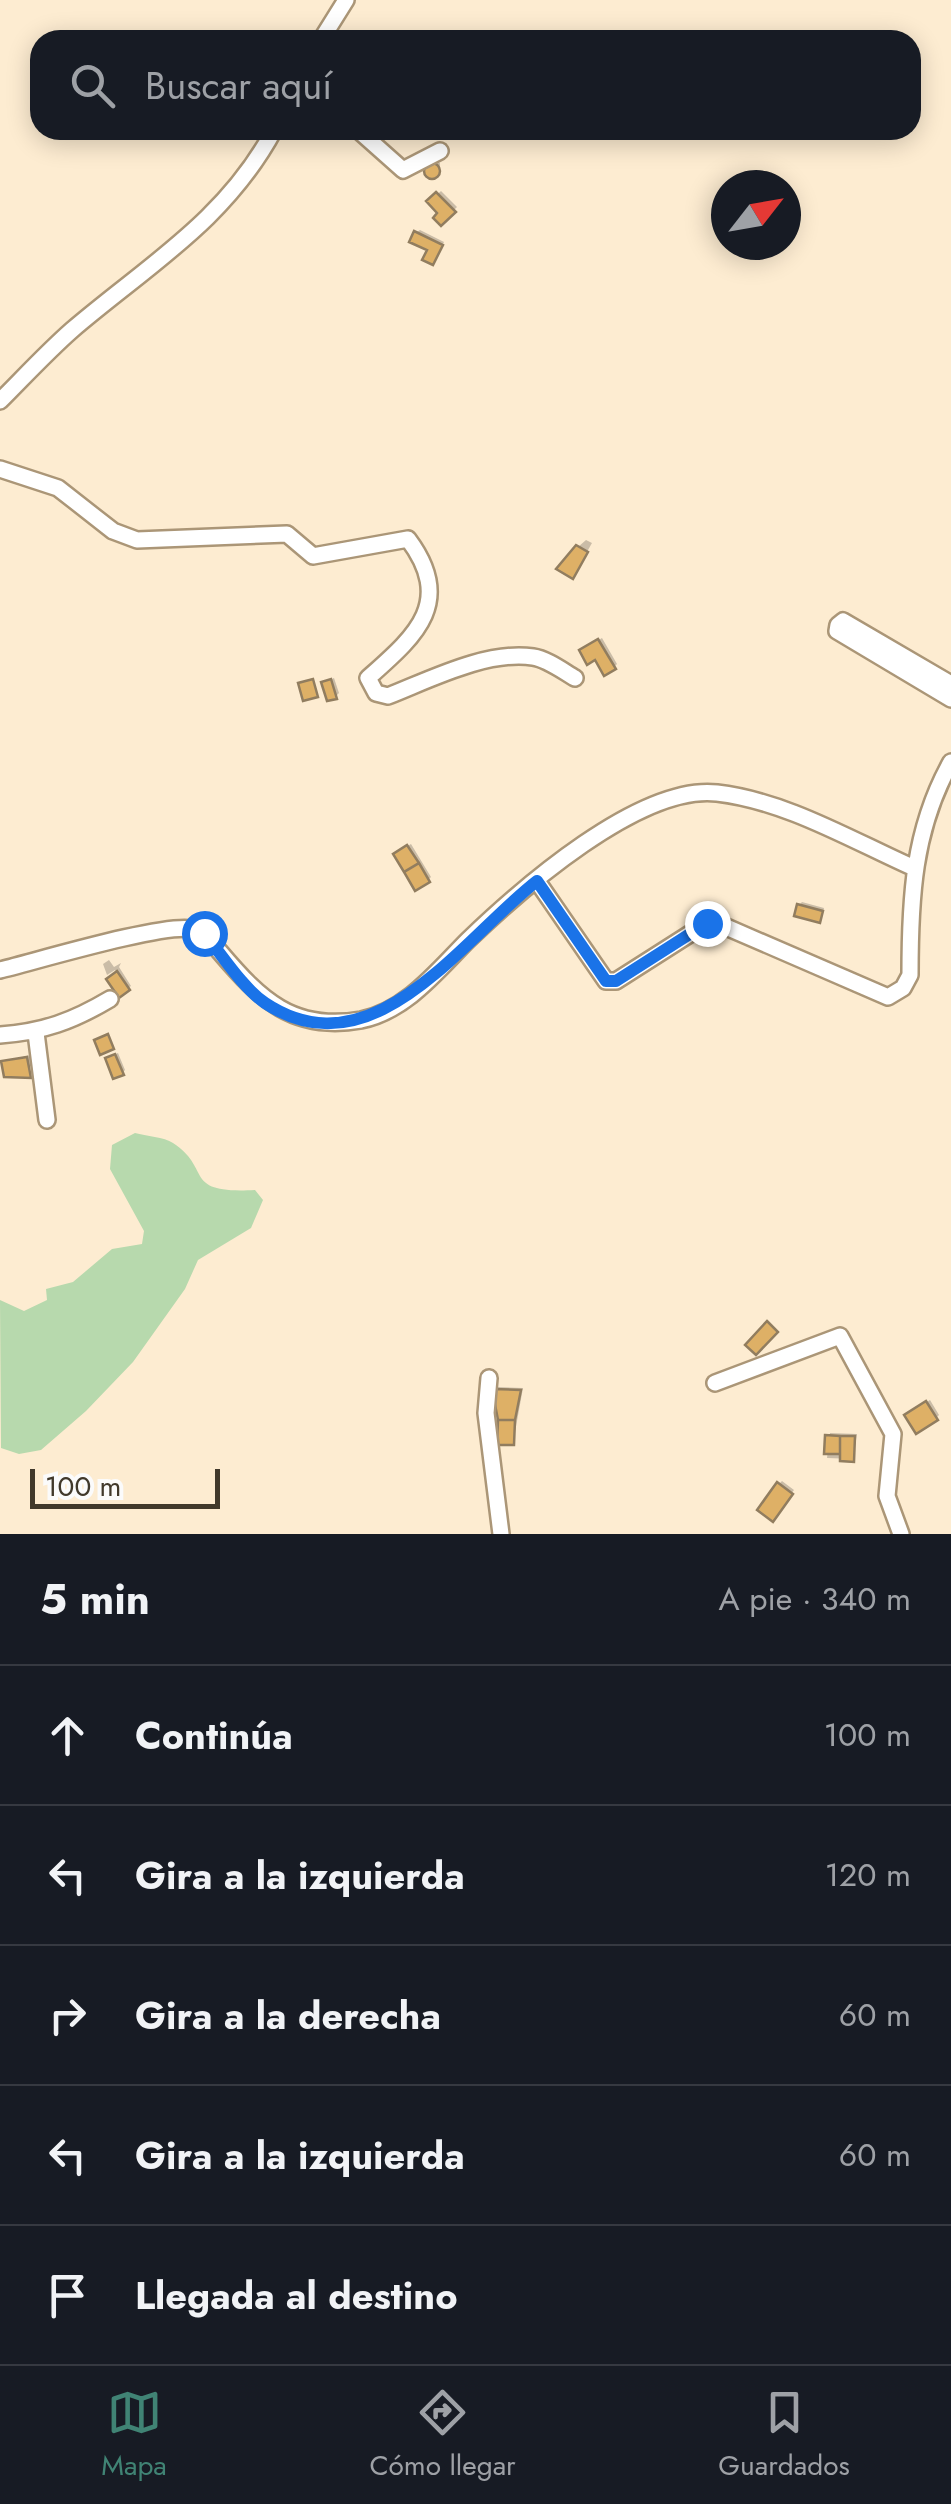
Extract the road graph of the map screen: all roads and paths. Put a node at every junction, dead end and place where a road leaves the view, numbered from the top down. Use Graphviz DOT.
graph roads {
  1 [pos="346,0"];
  2 [pos="326,30"];
  3 [pos="268,140"];
  4 [pos="369,140"];
  5 [pos="440,151"];
  6 [pos="0,401"];
  7 [pos="0,469"];
  8 [pos="575,678"];
  9 [pos="951,684"];
  10 [pos="951,700"];
  11 [pos="951,762"];
  12 [pos="914,868"];
  13 [pos="537,881"];
  14 [pos="0,970"];
  15 [pos="110,999"];
  16 [pos="36,1032"];
  17 [pos="0,1035"];
  18 [pos="46,1120"];
  19 [pos="489,1378"];
  20 [pos="715,1382"];
  21 [pos="501,1534"];
  22 [pos="901,1534"];
  1 -- 2 [label="street"];
  3 -- 6 [label="street"];
  4 -- 5 [label="street"];
  7 -- 8 [label="street"];
  9 -- 10 [label="street"];
  11 -- 12 [label="street"];
  12 -- 13 [label="street"];
  12 -- 13 [label="street"];
  13 -- 14 [label="street"];
  15 -- 16 [label="street"];
  16 -- 17 [label="street"];
  16 -- 18 [label="street"];
  19 -- 21 [label="street"];
  20 -- 22 [label="street"];
}
